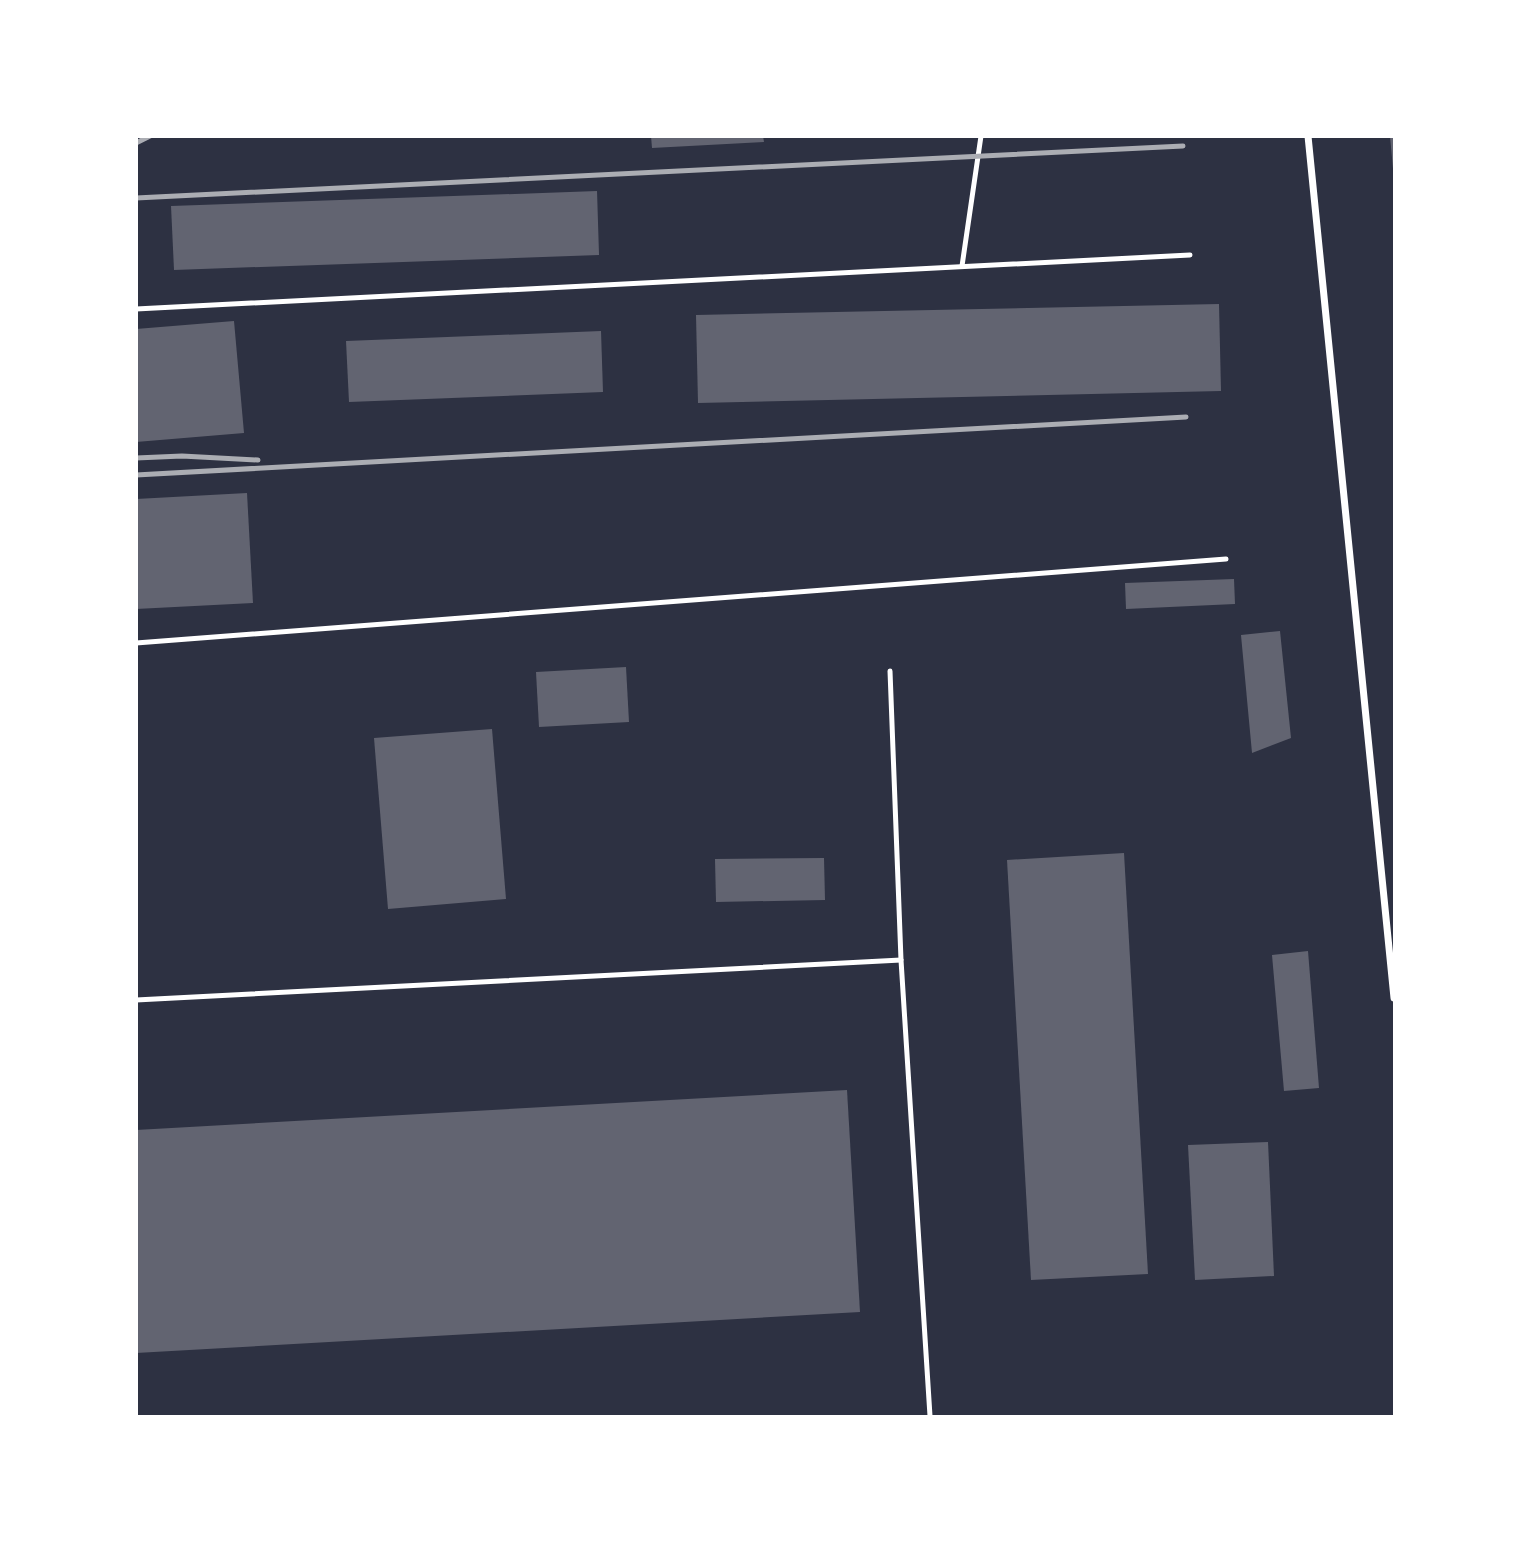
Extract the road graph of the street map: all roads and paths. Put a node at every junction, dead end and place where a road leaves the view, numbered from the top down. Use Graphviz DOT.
graph roads {
  1 [pos="981,136"];
  2 [pos="1308,136"];
  3 [pos="1190,255"];
  4 [pos="962,266"];
  5 [pos="136,309"];
  6 [pos="1226,559"];
  7 [pos="136,643"];
  8 [pos="890,671"];
  9 [pos="901,960"];
  10 [pos="1395,998"];
  11 [pos="136,1000"];
  12 [pos="930,1416"];
  1 -- 4 [label="lane"];
  2 -- 10 [label="street"];
  3 -- 4 [label="lane"];
  4 -- 5 [label="lane"];
  6 -- 7 [label="lane"];
  8 -- 9 [label="lane"];
  9 -- 11 [label="lane"];
  9 -- 12 [label="lane"];
}
